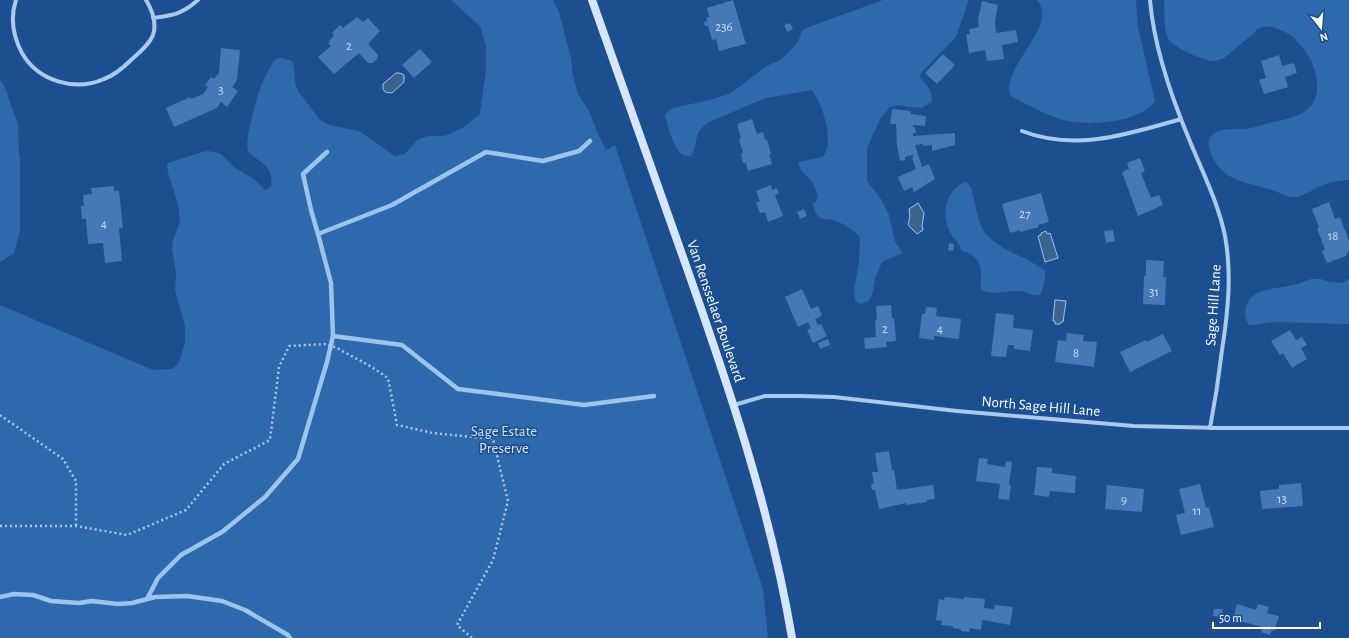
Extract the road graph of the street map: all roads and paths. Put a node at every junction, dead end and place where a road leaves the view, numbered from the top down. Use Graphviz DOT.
graph roads {
  1 [pos="16,0"];
  2 [pos="146,0"];
  3 [pos="198,0"];
  4 [pos="592,0"];
  5 [pos="1150,0"];
  6 [pos="154,18"];
  7 [pos="1181,119"];
  8 [pos="1022,131"];
  9 [pos="734,405"];
  10 [pos="0,415"];
  11 [pos="1210,428"];
  12 [pos="1349,428"];
  13 [pos="0,526"];
  14 [pos="76,526"];
  15 [pos="472,638"];
  16 [pos="792,638"];
  1 -- 6 [label="street"];
  2 -- 6 [label="street"];
  3 -- 6 [label="street"];
  4 -- 9 [label="main road, Van Rensselaer Boulevard"];
  5 -- 7 [label="street, Sage Hill Lane"];
  7 -- 8 [label="street"];
  7 -- 11 [label="street, Sage Hill Lane"];
  9 -- 11 [label="street, North Sage Hill Lane"];
  9 -- 16 [label="main road, Van Rensselaer Boulevard"];
  10 -- 14 [label="path"];
  11 -- 12 [label="street, North Sage Hill Lane"];
  13 -- 14 [label="path"];
  14 -- 15 [label="path"];
}
